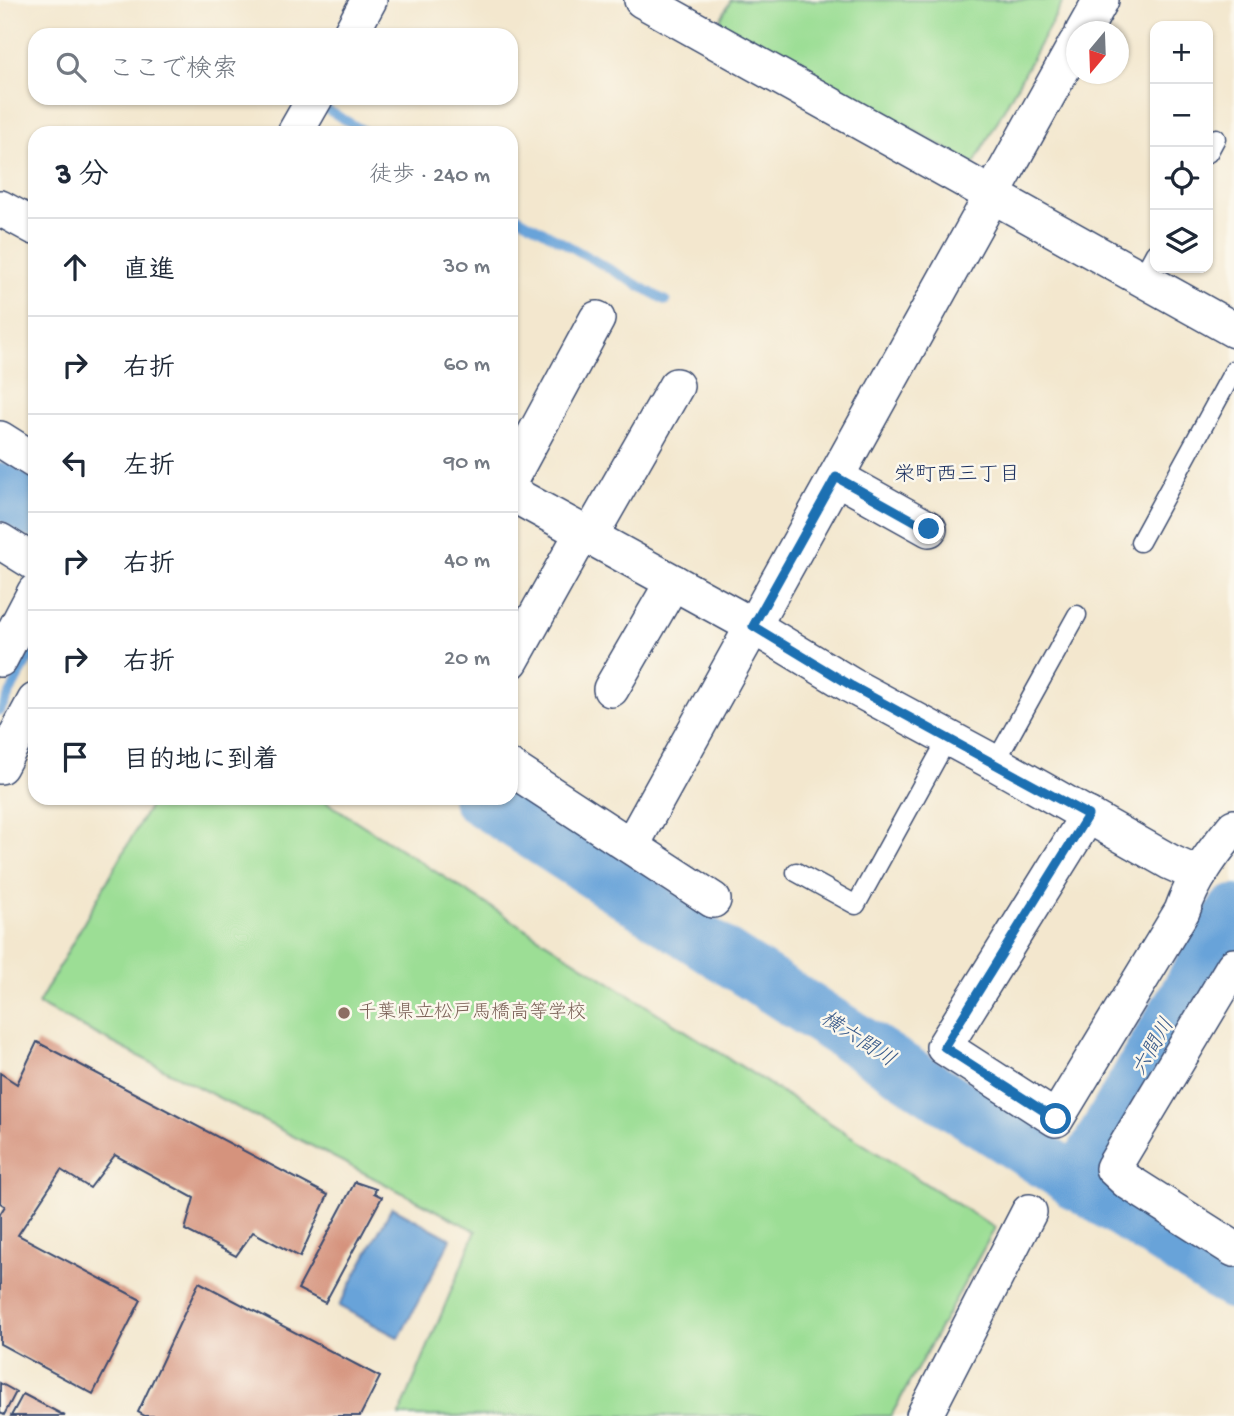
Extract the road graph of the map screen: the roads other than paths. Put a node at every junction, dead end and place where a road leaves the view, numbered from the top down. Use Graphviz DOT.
graph roads {
  1 [pos="369,0"];
  2 [pos="642,0"];
  3 [pos="1101,0"];
  4 [pos="1089,21"];
  5 [pos="354,28"];
  6 [pos="1066,62"];
  7 [pos="311,105"];
  8 [pos="299,126"];
  9 [pos="991,196"];
  10 [pos="0,208"];
  11 [pos="28,223"];
  12 [pos="1148,266"];
  13 [pos="597,319"];
  14 [pos="1231,321"];
  15 [pos="1234,370"];
  16 [pos="676,386"];
  17 [pos="0,439"];
  18 [pos="28,457"];
  19 [pos="518,465"];
  20 [pos="836,477"];
  21 [pos="518,496"];
  22 [pos="929,529"];
  23 [pos="587,534"];
  24 [pos="0,541"];
  25 [pos="1140,542"];
  26 [pos="28,559"];
  27 [pos="673,582"];
  28 [pos="28,605"];
  29 [pos="1077,615"];
  30 [pos="753,626"];
  31 [pos="518,649"];
  32 [pos="0,659"];
  33 [pos="611,689"];
  34 [pos="28,714"];
  35 [pos="947,738"];
  36 [pos="995,763"];
  37 [pos="0,766"];
  38 [pos="518,773"];
  39 [pos="1088,815"];
  40 [pos="1234,827"];
  41 [pos="631,846"];
  42 [pos="796,872"];
  43 [pos="1199,875"];
  44 [pos="713,901"];
  45 [pos="1234,966"];
  46 [pos="1029,1212"];
  47 [pos="1234,1249"];
  48 [pos="924,1416"];
  1 -- 5 [label="street"];
  2 -- 9 [label="street"];
  3 -- 4 [label="street"];
  6 -- 9 [label="street"];
  7 -- 8 [label="street"];
  9 -- 12 [label="street"];
  9 -- 20 [label="street"];
  10 -- 11 [label="street"];
  12 -- 14 [label="street"];
  13 -- 19 [label="street"];
  15 -- 25 [label="lane"];
  16 -- 23 [label="street"];
  17 -- 18 [label="street"];
  20 -- 22 [label="street"];
  20 -- 30 [label="street"];
  21 -- 23 [label="street"];
  23 -- 27 [label="street"];
  23 -- 31 [label="street"];
  24 -- 26 [label="street"];
  27 -- 30 [label="street"];
  27 -- 33 [label="street"];
  28 -- 32 [label="street"];
  29 -- 36 [label="lane"];
  30 -- 35 [label="street"];
  30 -- 41 [label="street"];
  34 -- 37 [label="street"];
  35 -- 36 [label="street"];
  35 -- 42 [label="lane"];
  36 -- 39 [label="street"];
  38 -- 41 [label="street"];
  39 -- 43 [label="street"];
  39 -- 43 [label="street"];
  40 -- 43 [label="street"];
  41 -- 44 [label="street"];
  45 -- 47 [label="street"];
  46 -- 48 [label="street"];
}
